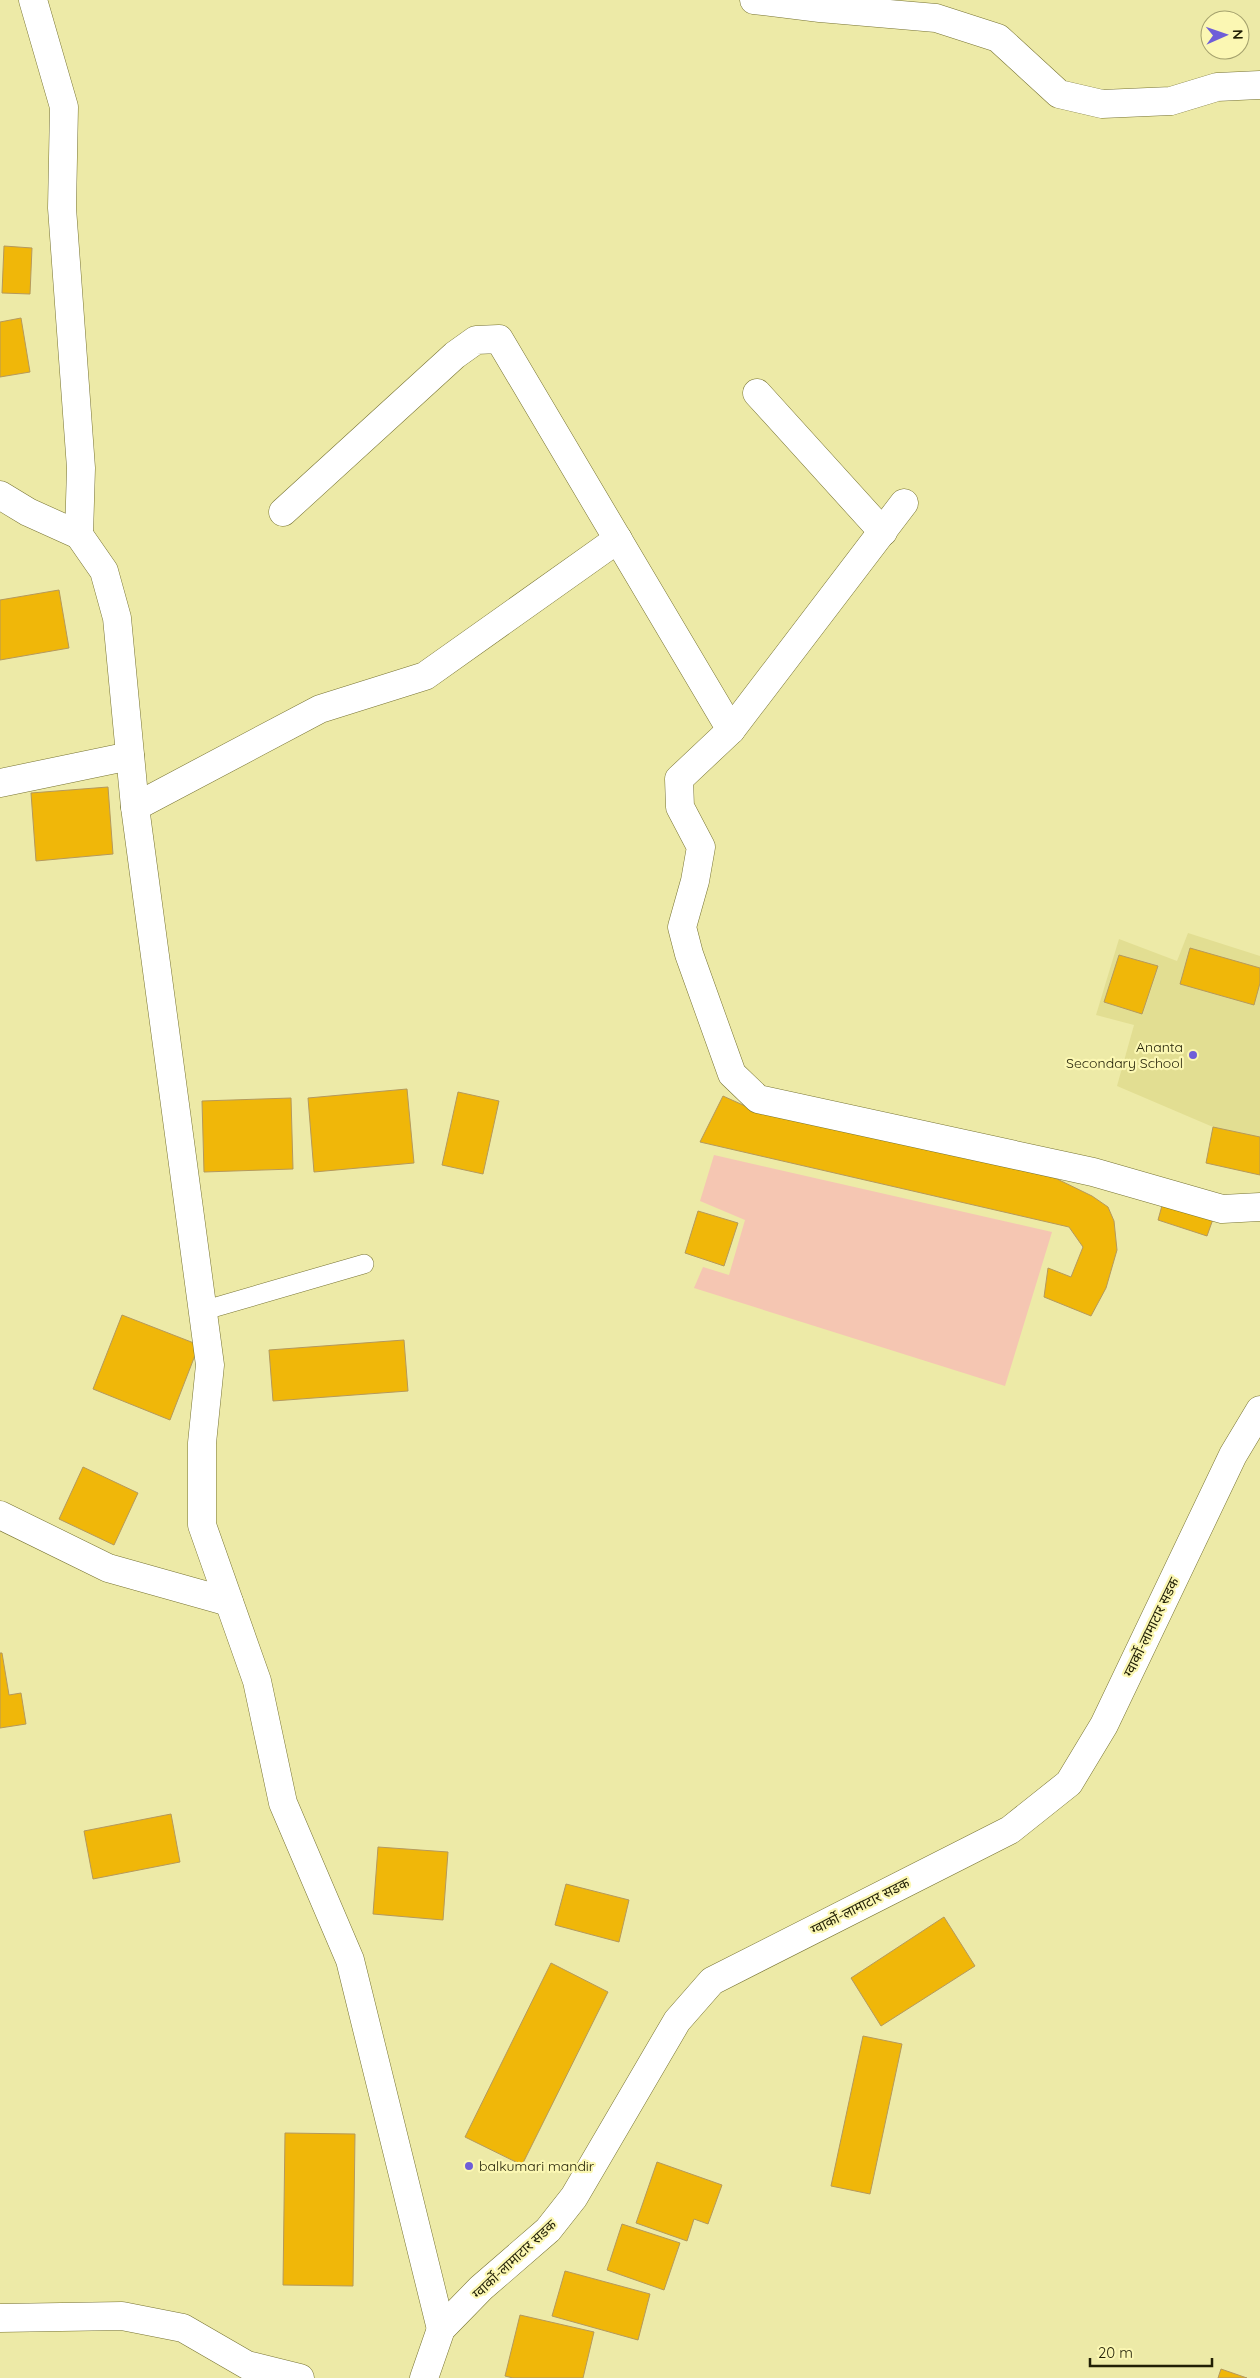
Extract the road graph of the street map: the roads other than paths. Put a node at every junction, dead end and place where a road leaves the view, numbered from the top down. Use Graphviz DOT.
graph roads {
  1 [pos="33,0"];
  2 [pos="754,0"];
  3 [pos="1260,85"];
  4 [pos="757,393"];
  5 [pos="0,495"];
  6 [pos="904,503"];
  7 [pos="283,512"];
  8 [pos="884,532"];
  9 [pos="79,535"];
  10 [pos="618,539"];
  11 [pos="731,730"];
  12 [pos="130,756"];
  13 [pos="0,783"];
  14 [pos="135,807"];
  15 [pos="1260,1207"];
  16 [pos="364,1264"];
  17 [pos="202,1311"];
  18 [pos="1260,1410"];
  19 [pos="0,1515"];
  20 [pos="229,1602"];
  21 [pos="0,2318"];
  22 [pos="441,2329"];
  23 [pos="300,2378"];
  24 [pos="424,2378"];
  1 -- 9 [label="street"];
  2 -- 3 [label="street"];
  4 -- 8 [label="street"];
  5 -- 9 [label="street"];
  6 -- 8 [label="street"];
  7 -- 10 [label="street"];
  8 -- 11 [label="street"];
  9 -- 12 [label="street"];
  10 -- 11 [label="street"];
  10 -- 14 [label="street"];
  11 -- 15 [label="street"];
  12 -- 13 [label="street"];
  12 -- 14 [label="street"];
  14 -- 17 [label="street"];
  16 -- 17 [label="lane"];
  17 -- 20 [label="street"];
  18 -- 22 [label="street, ग्वार्को-लामाटार सडक"];
  19 -- 20 [label="street"];
  20 -- 22 [label="street"];
  21 -- 23 [label="street"];
  22 -- 24 [label="street, ग्वार्को-लामाटार सडक"];
}
